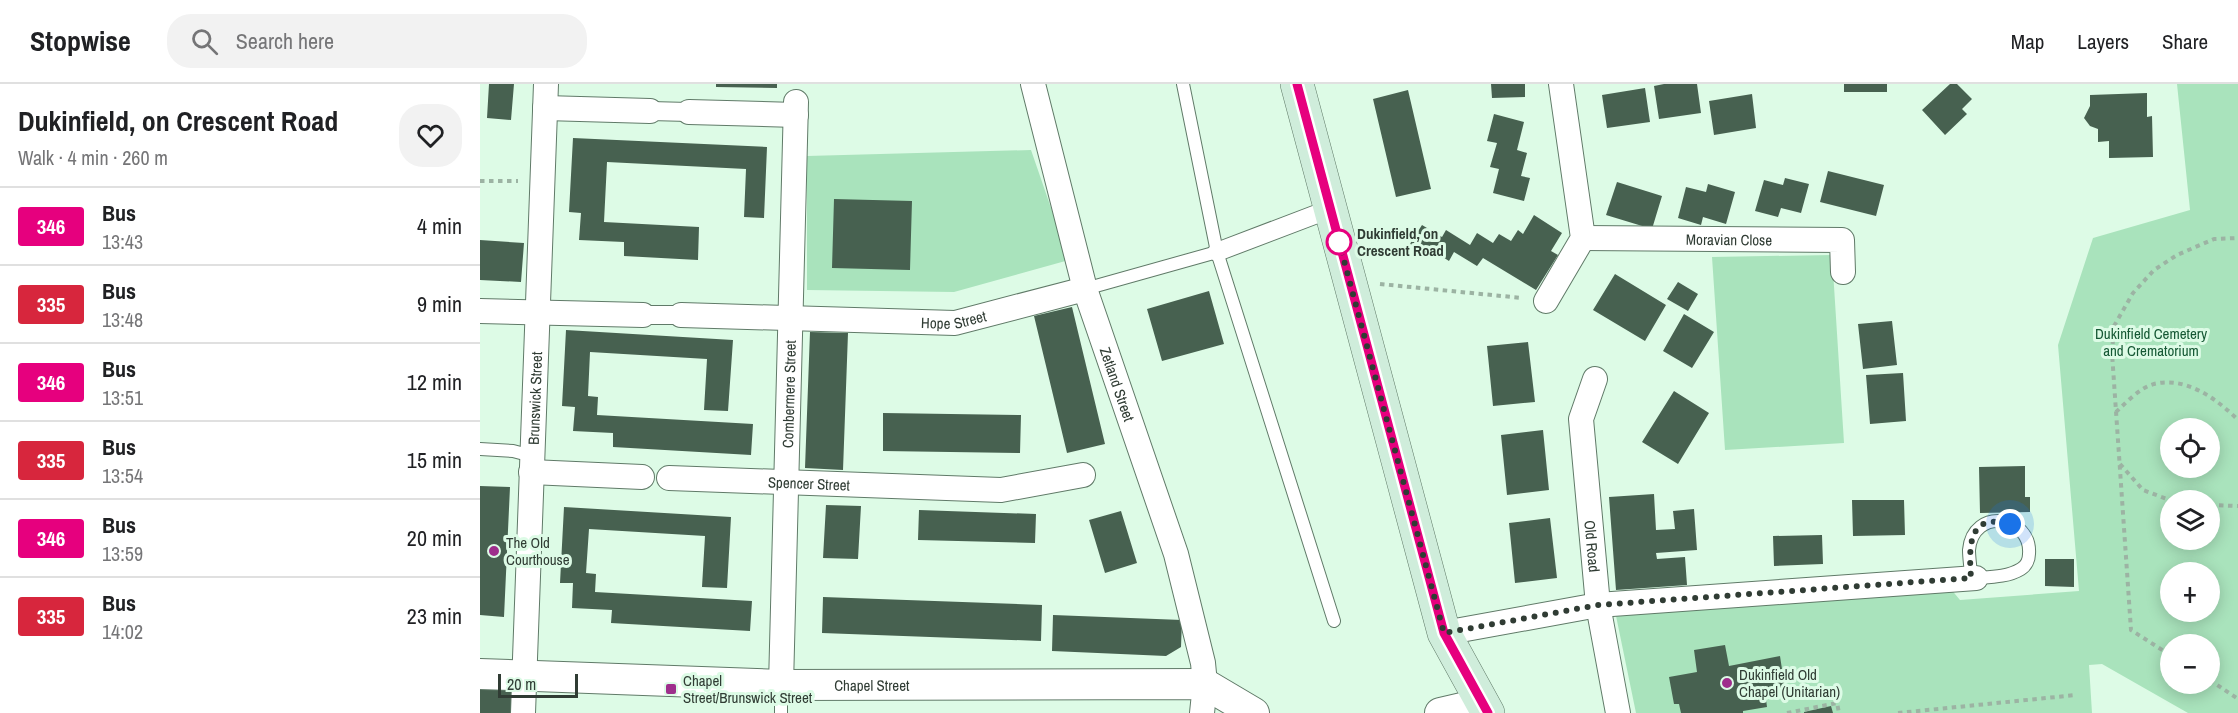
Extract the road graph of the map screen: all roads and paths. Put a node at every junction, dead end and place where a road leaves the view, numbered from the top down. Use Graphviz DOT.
graph roads {
  1 [pos="1033,84"];
  2 [pos="1183,84"];
  3 [pos="1297,84"];
  4 [pos="1561,84"];
  5 [pos="545,96"];
  6 [pos="650,111"];
  7 [pos="689,112"];
  8 [pos="480,181"];
  9 [pos="542,181"];
  10 [pos="1330,209"];
  11 [pos="1583,238"];
  12 [pos="2238,238"];
  13 [pos="1217,252"];
  14 [pos="1844,272"];
  15 [pos="1350,281"];
  16 [pos="1085,289"];
  17 [pos="1546,301"];
  18 [pos="480,311"];
  19 [pos="537,313"];
  20 [pos="643,315"];
  21 [pos="681,315"];
  22 [pos="790,318"];
  23 [pos="1595,379"];
  24 [pos="2116,412"];
  25 [pos="2238,420"];
  26 [pos="480,449"];
  27 [pos="532,464"];
  28 [pos="2120,464"];
  29 [pos="1083,475"];
  30 [pos="642,477"];
  31 [pos="669,478"];
  32 [pos="786,482"];
  33 [pos="2160,496"];
  34 [pos="2220,505"];
  35 [pos="2238,506"];
  36 [pos="1973,578"];
  37 [pos="1598,605"];
  38 [pos="1334,621"];
  39 [pos="1444,633"];
  40 [pos="2160,649"];
  41 [pos="480,674"];
  42 [pos="524,677"];
  43 [pos="2220,687"];
  44 [pos="2076,694"];
  45 [pos="1203,698"];
  46 [pos="781,699"];
  47 [pos="2238,699"];
  48 [pos="1486,708"];
  49 [pos="522,713"];
  50 [pos="1254,713"];
  51 [pos="1440,713"];
  52 [pos="1618,713"];
  53 [pos="1787,713"];
  54 [pos="1839,713"];
  55 [pos="1898,713"];
  1 -- 16 [label="street, Zetland Street"];
  2 -- 13 [label="lane"];
  3 -- 10 [label="main road"];
  4 -- 11 [label="street"];
  5 -- 6 [label="street"];
  5 -- 9 [label="street, Brunswick Street"];
  6 -- 7 [label="street"];
  7 -- 22 [label="street, Combermere Street"];
  8 -- 9 [label="path"];
  9 -- 19 [label="street, Brunswick Street"];
  10 -- 13 [label="street"];
  10 -- 15 [label="main road"];
  11 -- 14 [label="street, Moravian Close"];
  11 -- 17 [label="street"];
  12 -- 24 [label="path"];
  13 -- 16 [label="lane, Hope Street"];
  13 -- 38 [label="lane"];
  15 -- 17 [label="path"];
  15 -- 39 [label="main road"];
  16 -- 22 [label="street, Hope Street"];
  16 -- 45 [label="street, Zetland Street"];
  18 -- 19 [label="street"];
  19 -- 20 [label="street"];
  19 -- 27 [label="street, Brunswick Street"];
  20 -- 21 [label="street"];
  21 -- 22 [label="street, Hope Street"];
  22 -- 32 [label="street, Combermere Street"];
  23 -- 37 [label="street, Old Road"];
  24 -- 25 [label="path"];
  24 -- 28 [label="path"];
  26 -- 27 [label="lane"];
  27 -- 30 [label="street, Spencer Street"];
  27 -- 42 [label="street, Brunswick Street"];
  28 -- 33 [label="path"];
  28 -- 40 [label="path"];
  29 -- 32 [label="street, Spencer Street"];
  30 -- 31 [label="street, Spencer Street"];
  31 -- 32 [label="street, Spencer Street"];
  32 -- 46 [label="street, Combermere Street"];
  34 -- 35 [label="path"];
  36 -- 36 [label="lane"];
  36 -- 37 [label="street"];
  37 -- 39 [label="street"];
  37 -- 52 [label="street, Old Road"];
  39 -- 48 [label="main road"];
  41 -- 42 [label="street, Chapel Street"];
  42 -- 46 [label="street, Chapel Street"];
  42 -- 49 [label="street, Brunswick Street"];
  43 -- 47 [label="path"];
  44 -- 55 [label="path"];
  45 -- 46 [label="street, Chapel Street"];
  45 -- 50 [label="street"];
  48 -- 51 [label="street"];
  53 -- 54 [label="path"];
}
